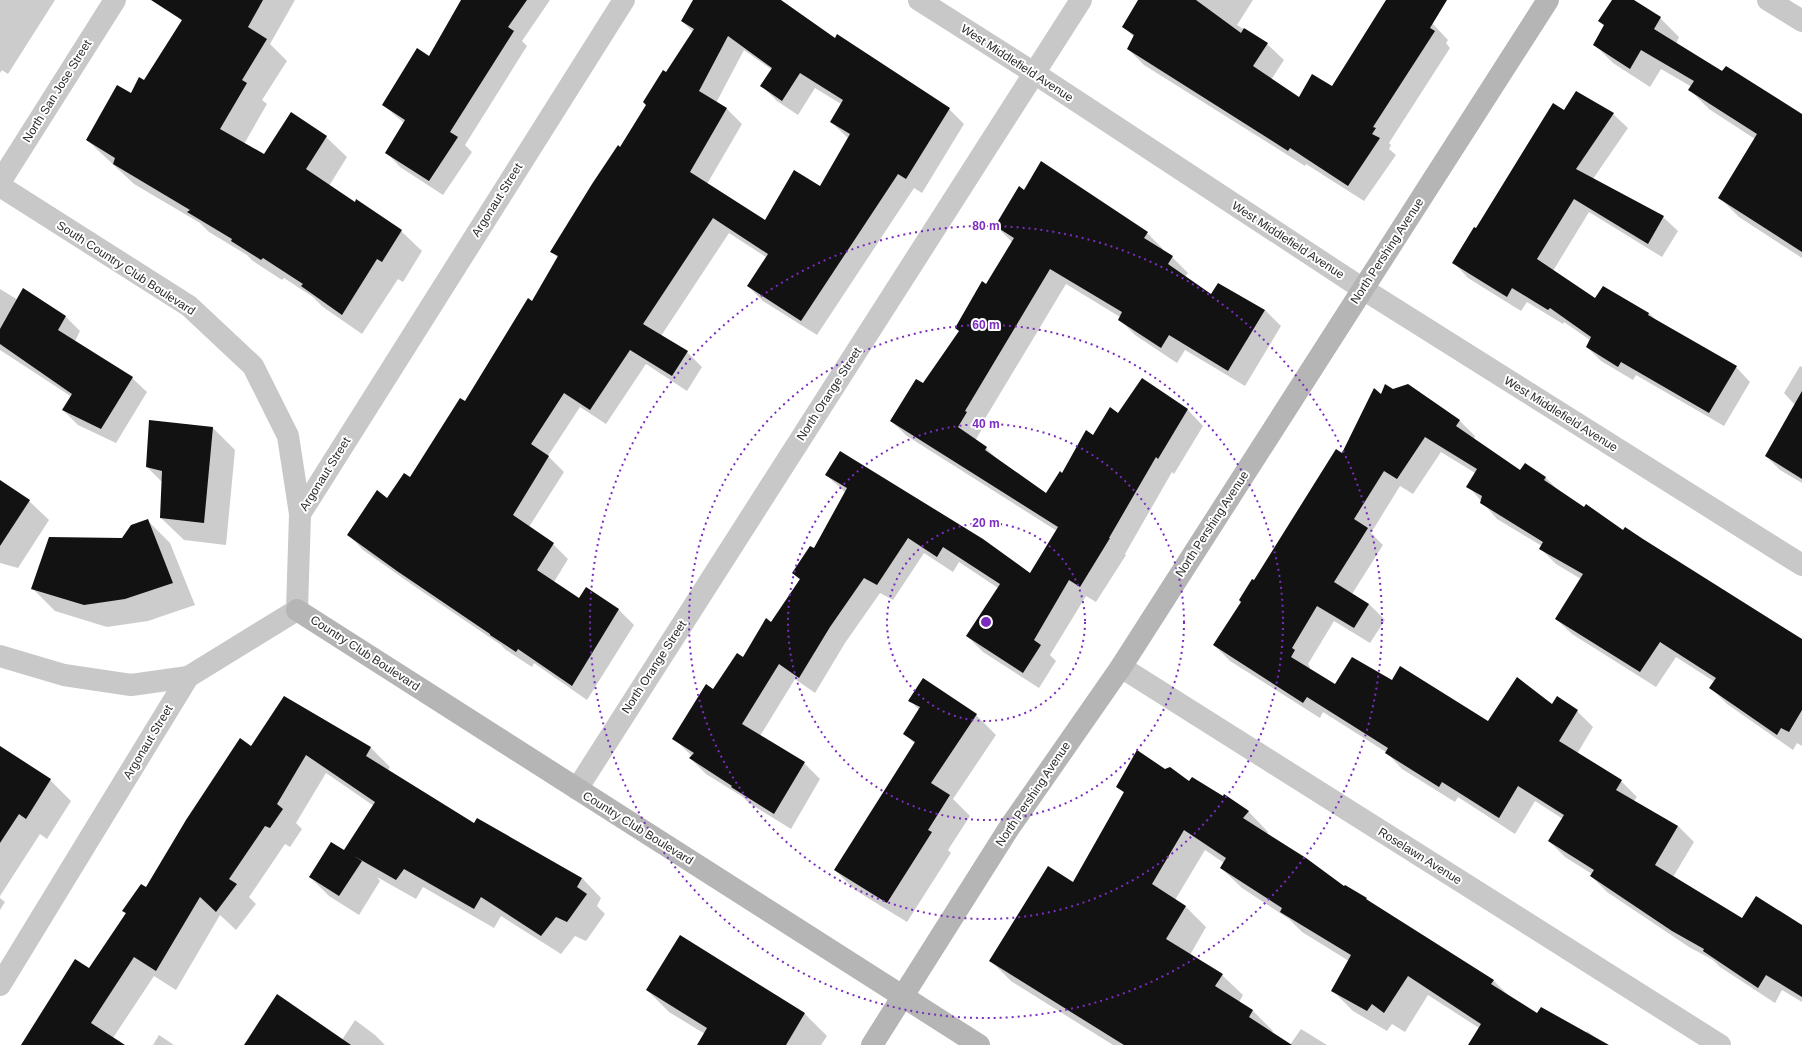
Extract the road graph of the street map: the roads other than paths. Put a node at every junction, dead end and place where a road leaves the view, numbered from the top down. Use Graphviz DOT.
graph roads {
  1 [pos="115,0"];
  2 [pos="624,0"];
  3 [pos="919,0"];
  4 [pos="1081,0"];
  5 [pos="1548,0"];
  6 [pos="1768,0"];
  7 [pos="1802,21"];
  8 [pos="1034,73"];
  9 [pos="0,182"];
  10 [pos="0,186"];
  11 [pos="1363,289"];
  12 [pos="300,514"];
  13 [pos="1802,565"];
  14 [pos="297,610"];
  15 [pos="0,656"];
  16 [pos="1121,667"];
  17 [pos="188,678"];
  18 [pos="577,789"];
  19 [pos="0,985"];
  20 [pos="903,997"];
  21 [pos="872,1045"];
  22 [pos="979,1045"];
  23 [pos="1720,1045"];
  1 -- 9 [label="street, North San Jose Street"];
  2 -- 12 [label="street, Argonaut Street"];
  3 -- 8 [label="street, West Middlefield Avenue"];
  4 -- 8 [label="street, North Orange Street"];
  5 -- 11 [label="main road, North Pershing Avenue"];
  6 -- 7 [label="street"];
  8 -- 11 [label="street, West Middlefield Avenue"];
  8 -- 18 [label="street, North Orange Street"];
  10 -- 12 [label="street, South Country Club Boulevard"];
  11 -- 13 [label="street, West Middlefield Avenue"];
  11 -- 16 [label="main road, North Pershing Avenue"];
  12 -- 14 [label="street, Argonaut Street"];
  14 -- 17 [label="street, Argonaut Street"];
  14 -- 18 [label="main road, Country Club Boulevard"];
  15 -- 17 [label="street"];
  16 -- 20 [label="main road, North Pershing Avenue"];
  16 -- 23 [label="street, Roselawn Avenue"];
  17 -- 19 [label="street, Argonaut Street"];
  18 -- 20 [label="main road, Country Club Boulevard"];
  20 -- 21 [label="main road, North Pershing Avenue"];
  20 -- 22 [label="main road, Country Club Boulevard"];
}
